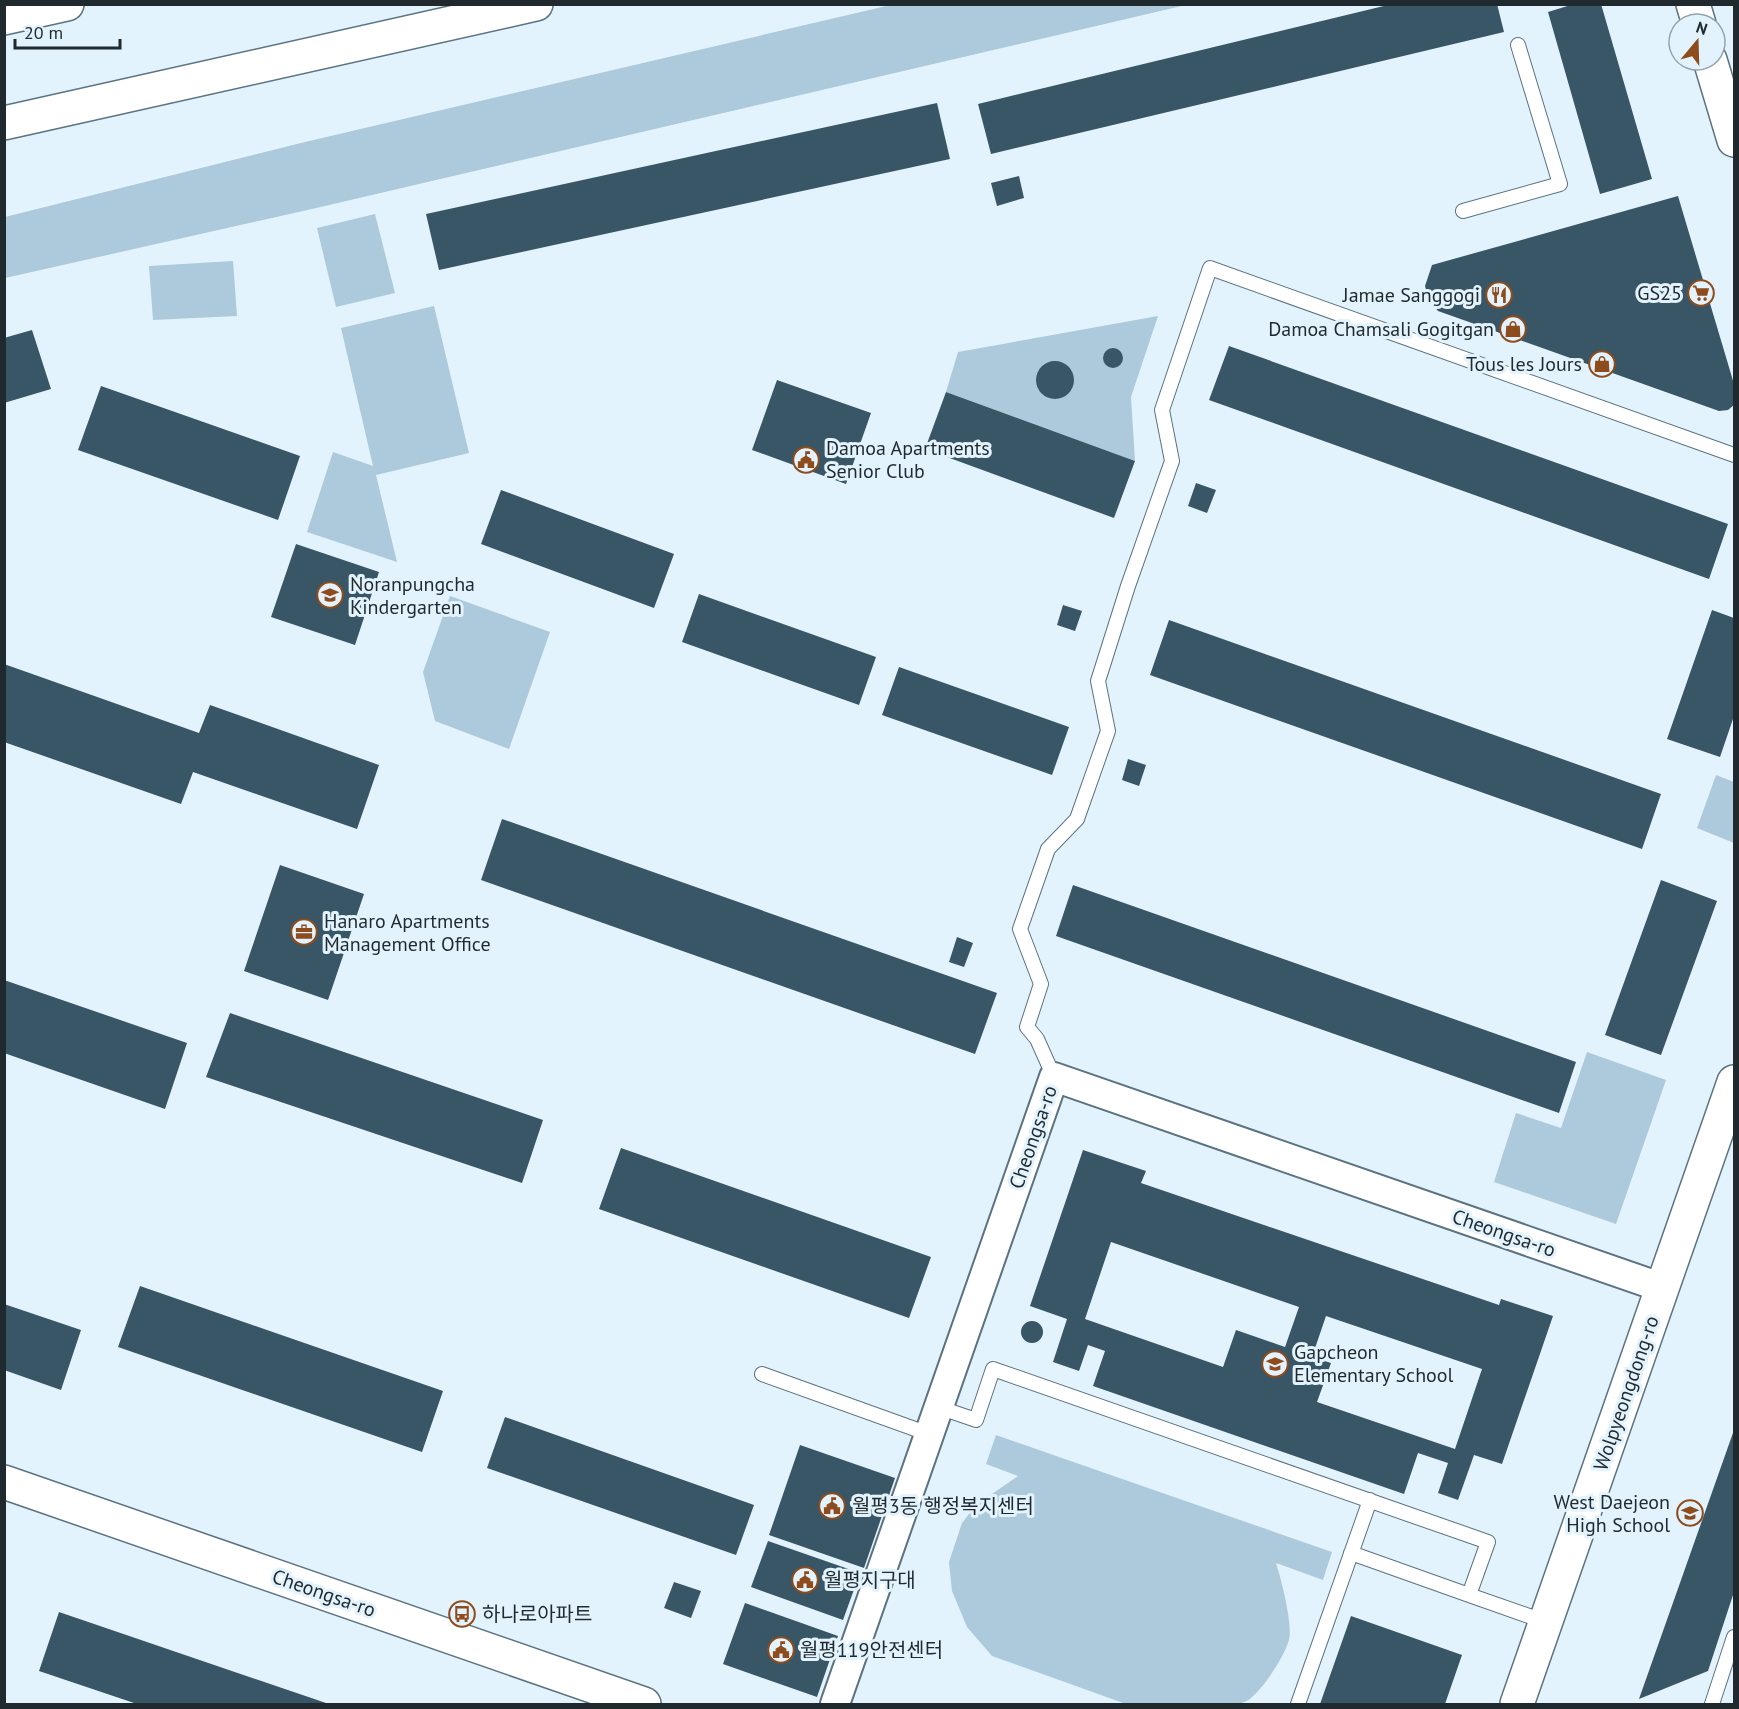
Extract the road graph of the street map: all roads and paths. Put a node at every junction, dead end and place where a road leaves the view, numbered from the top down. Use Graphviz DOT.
graph roads {
  1 [pos="67,4"];
  2 [pos="536,4"];
  3 [pos="4,18"];
  4 [pos="1518,45"];
  5 [pos="1714,72"];
  6 [pos="4,123"];
  7 [pos="1734,141"];
  8 [pos="1463,211"];
  9 [pos="1734,455"];
  10 [pos="1054,1077"];
  11 [pos="1734,1082"];
  12 [pos="1663,1288"];
  13 [pos="762,1374"];
  14 [pos="938,1407"];
  15 [pos="929,1434"];
  16 [pos="4,1482"];
  17 [pos="1370,1500"];
  18 [pos="1351,1553"];
  19 [pos="1470,1595"];
  20 [pos="1546,1622"];
  21 [pos="1734,1637"];
  22 [pos="644,1704"];
  23 [pos="835,1704"];
  24 [pos="1298,1704"];
  25 [pos="1517,1704"];
  26 [pos="1712,1704"];
  1 -- 3 [label="street"];
  2 -- 6 [label="street"];
  4 -- 8 [label="lane"];
  5 -- 7 [label="street"];
  9 -- 10 [label="lane"];
  10 -- 12 [label="street, Cheongsa-ro"];
  10 -- 14 [label="street, Cheongsa-ro"];
  11 -- 12 [label="street, Wolpyeongdong-ro"];
  12 -- 20 [label="street, Wolpyeongdong-ro"];
  13 -- 15 [label="lane"];
  14 -- 15 [label="street, Cheongsa-ro"];
  14 -- 17 [label="lane"];
  15 -- 23 [label="street, Cheongsa-ro"];
  16 -- 22 [label="street, Cheongsa-ro"];
  17 -- 18 [label="lane"];
  17 -- 19 [label="lane"];
  18 -- 19 [label="lane"];
  18 -- 24 [label="lane"];
  19 -- 20 [label="lane"];
  20 -- 25 [label="street, Wolpyeongdong-ro"];
  21 -- 26 [label="lane"];
}
